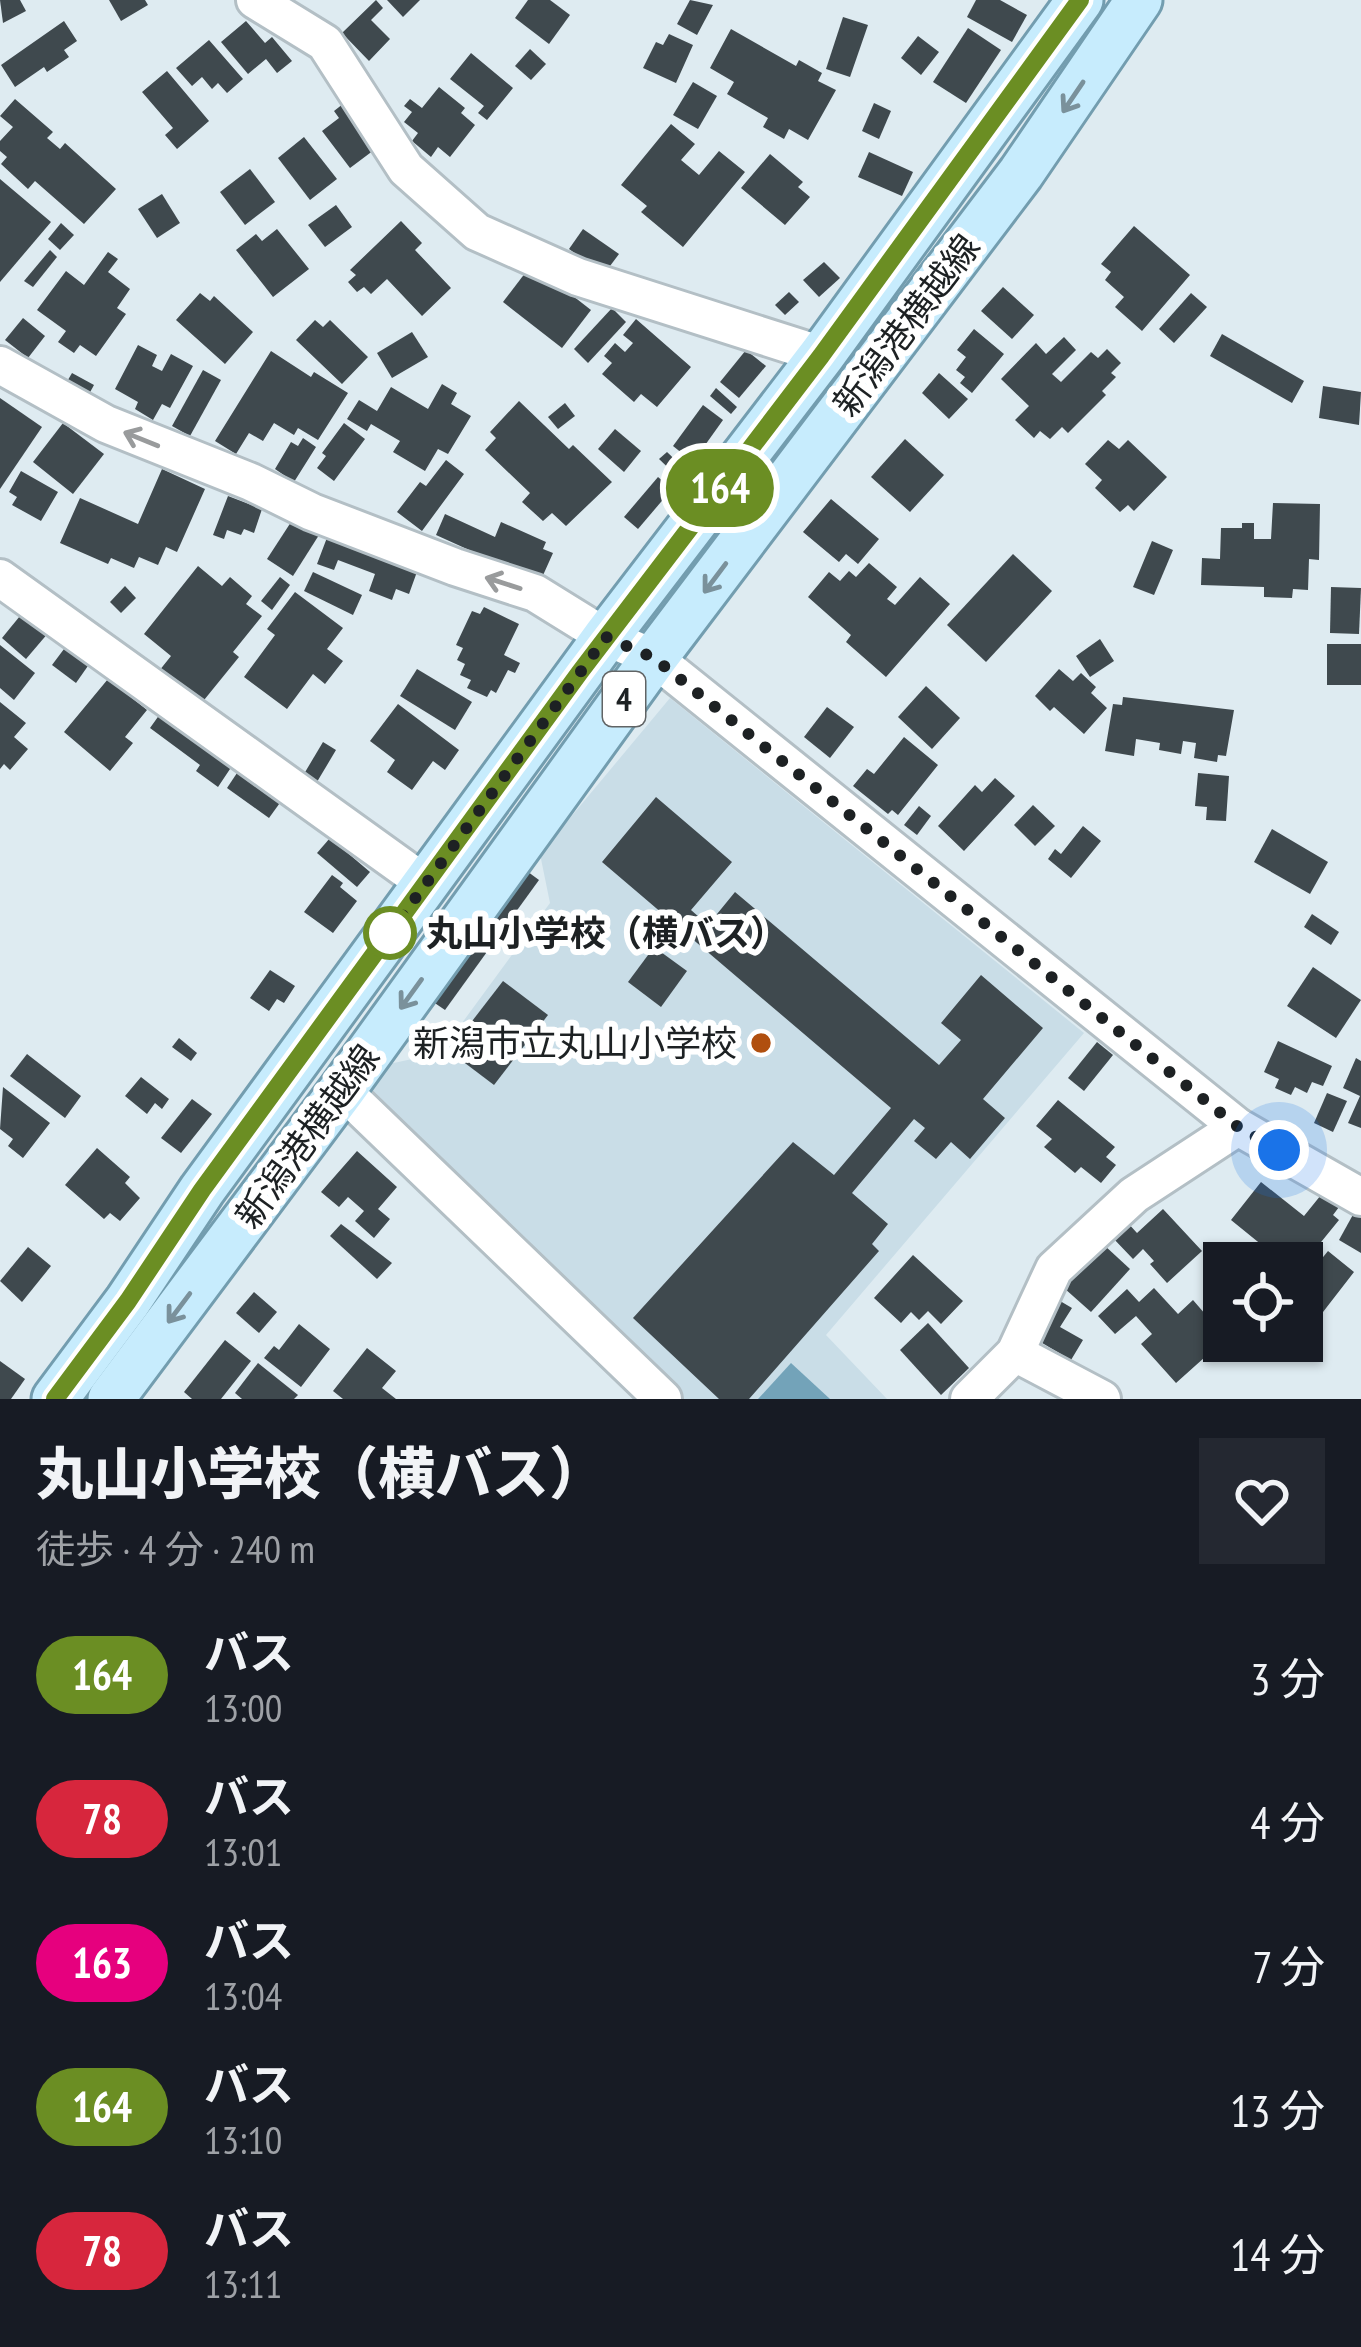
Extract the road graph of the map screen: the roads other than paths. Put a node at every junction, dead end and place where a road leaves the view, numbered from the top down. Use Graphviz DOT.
graph roads {
  1 [pos="255,0"];
  2 [pos="1080,0"];
  3 [pos="1139,0"];
  4 [pos="821,356"];
  5 [pos="0,365"];
  6 [pos="0,578"];
  7 [pos="606,637"];
  8 [pos="654,658"];
  9 [pos="426,884"];
  10 [pos="341,1090"];
  11 [pos="1238,1127"];
  12 [pos="1361,1197"];
  13 [pos="1015,1353"];
  14 [pos="118,1396"];
  15 [pos="55,1399"];
  16 [pos="663,1399"];
  17 [pos="969,1399"];
  18 [pos="1102,1399"];
  1 -- 4 [label="street"];
  2 -- 4 [label="main road, 新潟港横越線 / 4"];
  3 -- 8 [label="main road, 新潟港横越線 / 4, one-way"];
  4 -- 7 [label="main road, 新潟港横越線 / 4"];
  7 -- 5 [label="street, one-way"];
  6 -- 9 [label="street"];
  7 -- 8 [label="street"];
  7 -- 9 [label="main road, 新潟港横越線 / 4"];
  8 -- 10 [label="main road, 新潟港横越線 / 4, one-way"];
  8 -- 11 [label="street"];
  9 -- 15 [label="main road, 新潟港横越線 / 4"];
  10 -- 14 [label="main road, 新潟港横越線 / 4, one-way"];
  10 -- 16 [label="street"];
  11 -- 12 [label="street"];
  11 -- 13 [label="street"];
  13 -- 17 [label="street"];
  13 -- 18 [label="street"];
}
